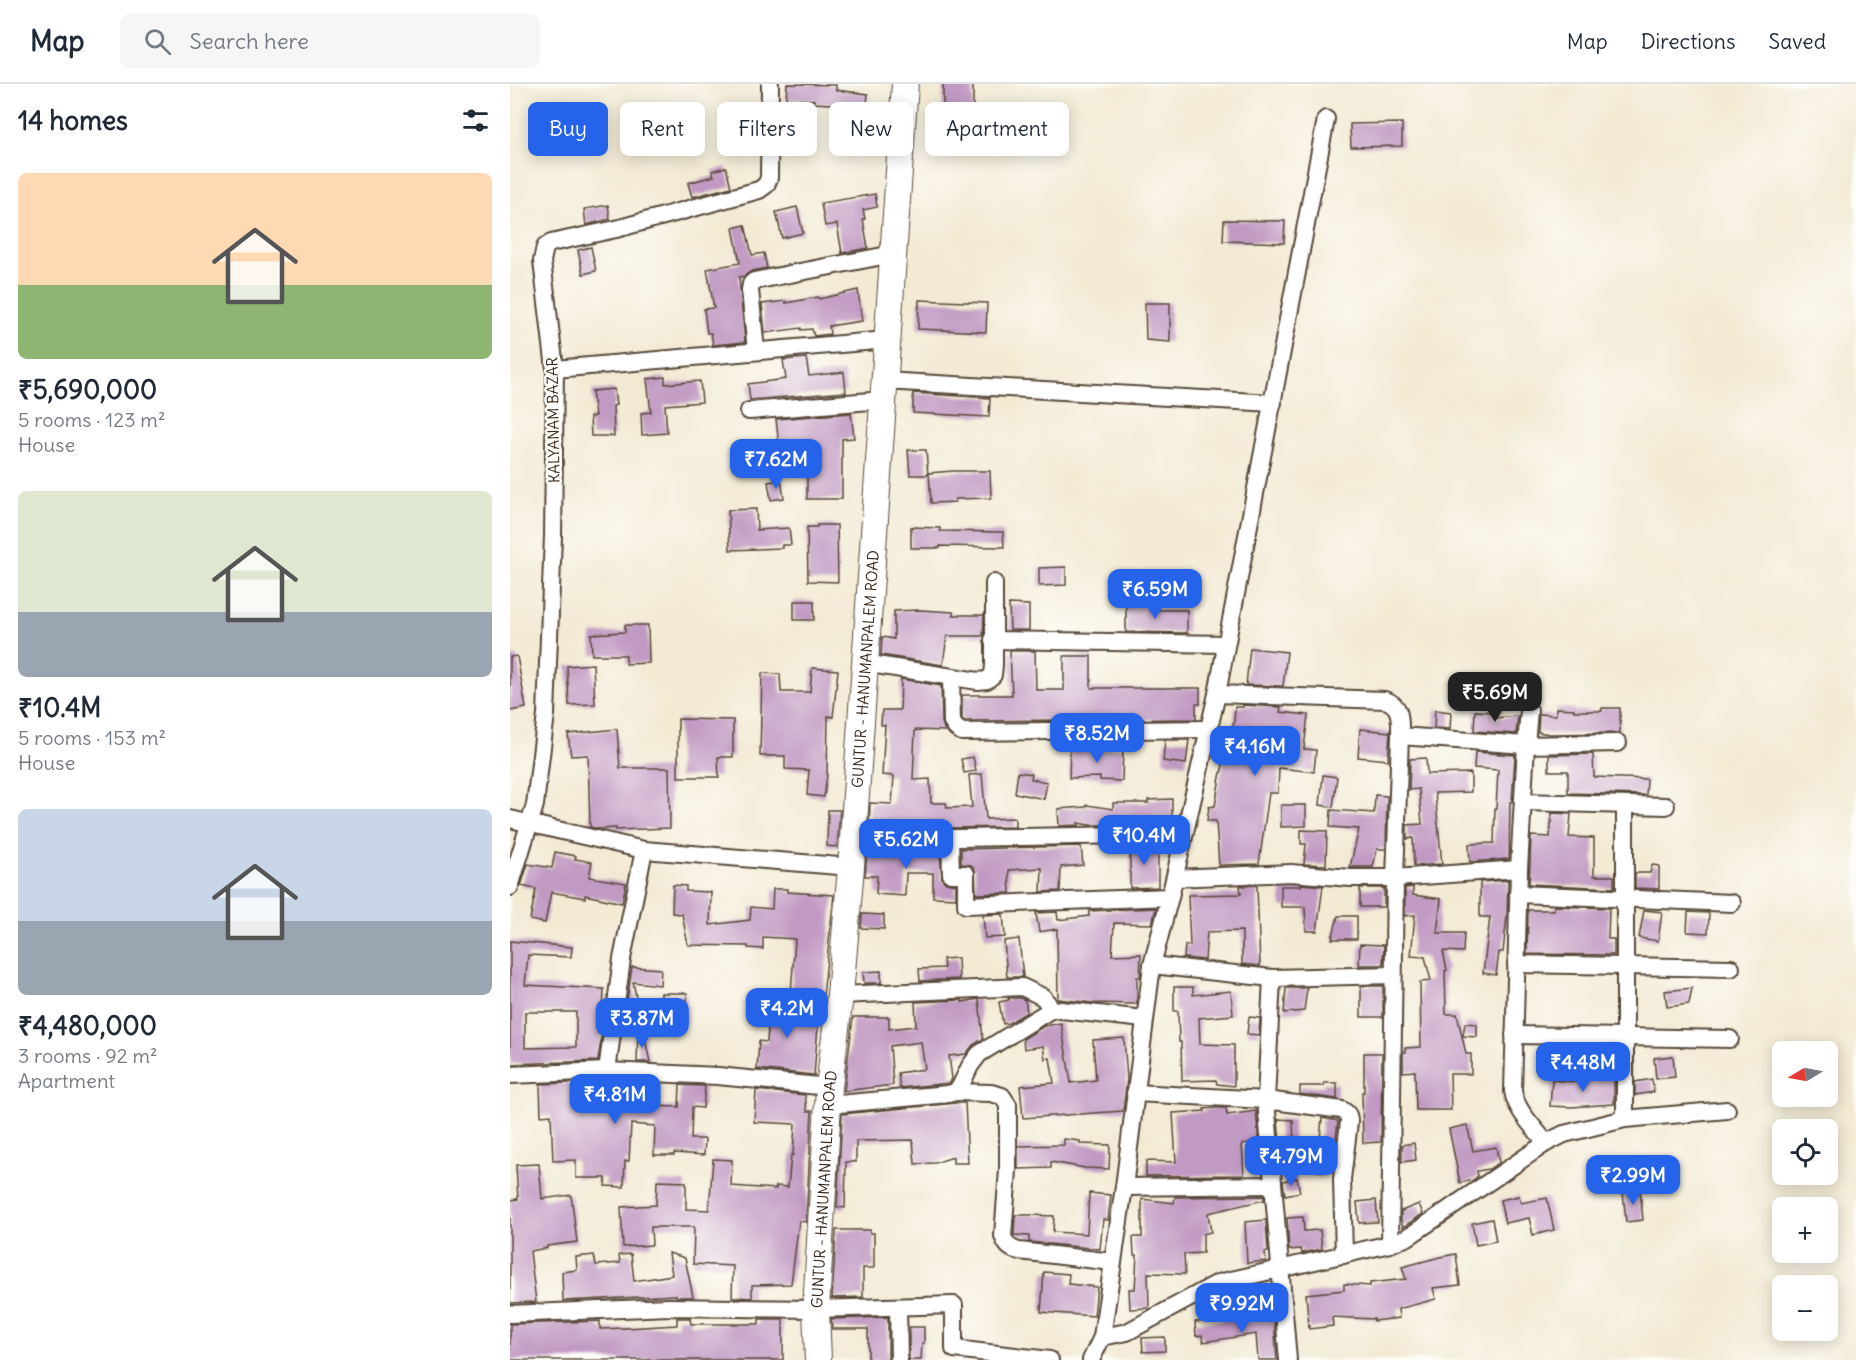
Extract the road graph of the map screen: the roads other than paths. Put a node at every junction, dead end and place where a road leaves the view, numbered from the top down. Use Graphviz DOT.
graph roads {
  1 [pos="770,84"];
  2 [pos="904,84"];
  3 [pos="1326,119"];
  4 [pos="893,255"];
  5 [pos="887,340"];
  6 [pos="756,351"];
  7 [pos="555,369"];
  8 [pos="884,390"];
  9 [pos="1273,403"];
  10 [pos="749,411"];
  11 [pos="994,583"];
  12 [pos="993,640"];
  13 [pos="1226,644"];
  14 [pos="864,663"];
  15 [pos="951,677"];
  16 [pos="1217,694"];
  17 [pos="1529,710"];
  18 [pos="1209,729"];
  19 [pos="1400,736"];
  20 [pos="1618,743"];
  21 [pos="1526,745"];
  22 [pos="1523,802"];
  23 [pos="1625,805"];
  24 [pos="1666,806"];
  25 [pos="510,819"];
  26 [pos="530,822"];
  27 [pos="1184,834"];
  28 [pos="951,838"];
  29 [pos="852,840"];
  30 [pos="644,850"];
  31 [pos="851,867"];
  32 [pos="1519,869"];
  33 [pos="1175,878"];
  34 [pos="1395,878"];
  35 [pos="510,886"];
  36 [pos="1518,894"];
  37 [pos="1170,897"];
  38 [pos="1625,898"];
  39 [pos="1732,903"];
  40 [pos="1152,964"];
  41 [pos="1516,964"];
  42 [pos="1625,966"];
  43 [pos="1731,968"];
  44 [pos="1393,975"];
  45 [pos="1272,978"];
  46 [pos="840,995"];
  47 [pos="1052,1009"];
  48 [pos="1144,1019"];
  49 [pos="1514,1035"];
  50 [pos="1625,1037"];
  51 [pos="1730,1039"];
  52 [pos="607,1071"];
  53 [pos="510,1075"];
  54 [pos="955,1092"];
  55 [pos="1135,1094"];
  56 [pos="829,1096"];
  57 [pos="1266,1100"];
  58 [pos="1727,1110"];
  59 [pos="1625,1119"];
  60 [pos="1546,1143"];
  61 [pos="1272,1185"];
  62 [pos="1124,1187"];
  63 [pos="1390,1244"];
  64 [pos="1344,1255"];
  65 [pos="1113,1262"];
  66 [pos="1281,1269"];
  67 [pos="898,1307"];
  68 [pos="816,1309"];
  69 [pos="510,1314"];
  70 [pos="1102,1337"];
  71 [pos="818,1360"];
  72 [pos="899,1360"];
  73 [pos="1050,1360"];
  74 [pos="1091,1360"];
  75 [pos="1288,1360"];
  1 -- 7 [label="street, KALYANAM BAZAR"];
  2 -- 4 [label="main road, GUNTUR - HANUMANPALEM ROAD"];
  3 -- 9 [label="street"];
  4 -- 5 [label="main road, GUNTUR - HANUMANPALEM ROAD"];
  4 -- 6 [label="street"];
  5 -- 6 [label="street"];
  5 -- 8 [label="main road, GUNTUR - HANUMANPALEM ROAD"];
  6 -- 7 [label="street"];
  7 -- 26 [label="street, KALYANAM BAZAR"];
  8 -- 9 [label="street"];
  8 -- 10 [label="street"];
  8 -- 14 [label="main road, GUNTUR - HANUMANPALEM ROAD"];
  9 -- 13 [label="street"];
  11 -- 12 [label="street"];
  12 -- 13 [label="street"];
  12 -- 15 [label="street"];
  13 -- 16 [label="street"];
  14 -- 15 [label="street"];
  14 -- 29 [label="main road, GUNTUR - HANUMANPALEM ROAD"];
  15 -- 18 [label="street"];
  16 -- 18 [label="street"];
  16 -- 19 [label="street"];
  17 -- 21 [label="street"];
  18 -- 27 [label="street"];
  19 -- 21 [label="street"];
  19 -- 34 [label="street"];
  20 -- 21 [label="street"];
  21 -- 22 [label="street"];
  22 -- 23 [label="street"];
  22 -- 32 [label="street"];
  23 -- 24 [label="street"];
  23 -- 38 [label="street"];
  25 -- 26 [label="street"];
  26 -- 30 [label="street"];
  26 -- 35 [label="street, KALYANAM BAZAR"];
  27 -- 28 [label="street"];
  27 -- 33 [label="street"];
  28 -- 29 [label="street"];
  28 -- 37 [label="street"];
  29 -- 31 [label="main road, GUNTUR - HANUMANPALEM ROAD"];
  30 -- 31 [label="street"];
  30 -- 52 [label="street"];
  31 -- 46 [label="main road, GUNTUR - HANUMANPALEM ROAD"];
  32 -- 34 [label="street"];
  32 -- 36 [label="street"];
  33 -- 34 [label="street"];
  33 -- 37 [label="street"];
  34 -- 44 [label="street"];
  36 -- 38 [label="street"];
  36 -- 41 [label="street"];
  37 -- 40 [label="street"];
  38 -- 39 [label="street"];
  38 -- 42 [label="street"];
  40 -- 45 [label="street"];
  40 -- 48 [label="street"];
  41 -- 42 [label="street"];
  41 -- 49 [label="street"];
  42 -- 43 [label="street"];
  42 -- 50 [label="street"];
  44 -- 45 [label="street"];
  44 -- 63 [label="street"];
  45 -- 57 [label="street"];
  46 -- 47 [label="street"];
  46 -- 56 [label="main road, GUNTUR - HANUMANPALEM ROAD"];
  47 -- 48 [label="street"];
  47 -- 54 [label="street"];
  48 -- 55 [label="street"];
  49 -- 50 [label="street"];
  49 -- 60 [label="street"];
  50 -- 51 [label="street"];
  50 -- 59 [label="street"];
  52 -- 53 [label="street"];
  52 -- 56 [label="street"];
  54 -- 56 [label="street"];
  54 -- 65 [label="street"];
  55 -- 57 [label="street"];
  55 -- 62 [label="street"];
  56 -- 68 [label="main road, GUNTUR - HANUMANPALEM ROAD"];
  57 -- 61 [label="street"];
  57 -- 64 [label="street"];
  58 -- 59 [label="street"];
  59 -- 60 [label="street"];
  60 -- 63 [label="street"];
  61 -- 62 [label="street"];
  61 -- 66 [label="street"];
  62 -- 65 [label="street"];
  63 -- 64 [label="street"];
  64 -- 66 [label="street"];
  65 -- 70 [label="street"];
  66 -- 70 [label="street"];
  66 -- 75 [label="street"];
  67 -- 68 [label="street"];
  67 -- 72 [label="street"];
  67 -- 73 [label="street"];
  68 -- 69 [label="street"];
  68 -- 71 [label="main road, GUNTUR - HANUMANPALEM ROAD"];
  70 -- 74 [label="street"];
}
